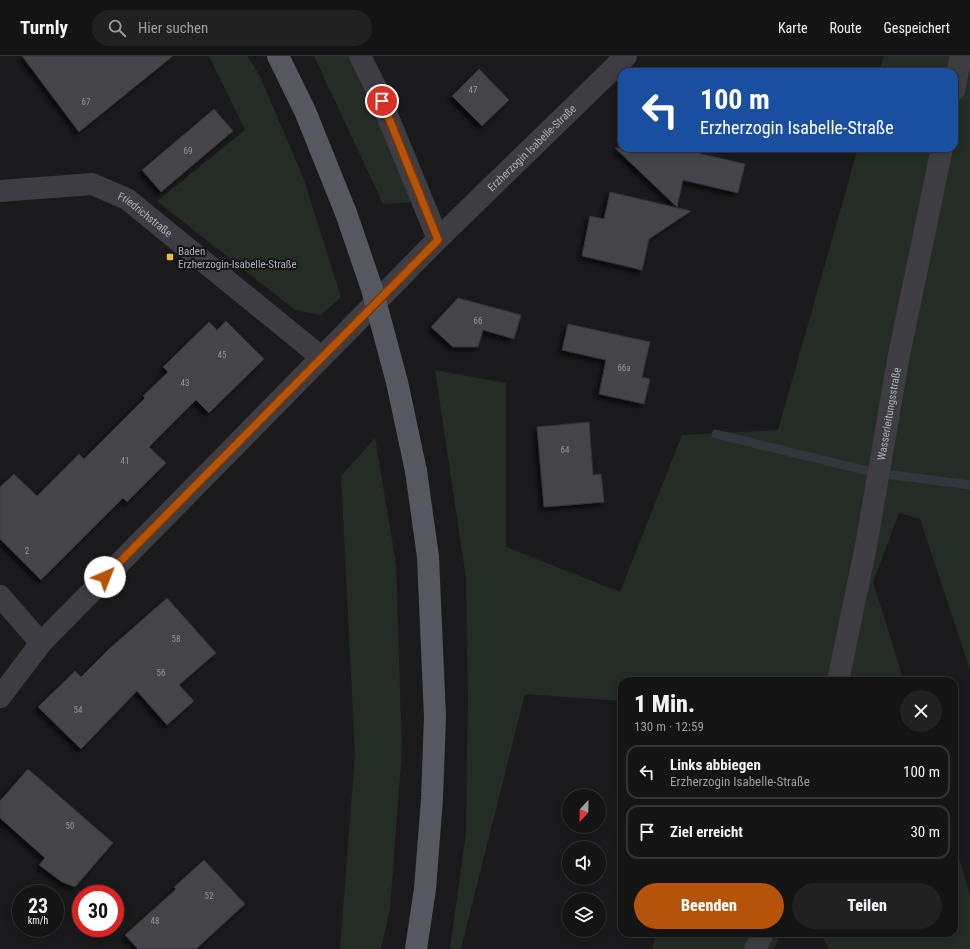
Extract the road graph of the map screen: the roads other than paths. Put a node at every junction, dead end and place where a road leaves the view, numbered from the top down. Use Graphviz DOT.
graph roads {
  1 [pos="278,56"];
  2 [pos="360,56"];
  3 [pos="626,56"];
  4 [pos="961,56"];
  5 [pos="958,71"];
  6 [pos="941,152"];
  7 [pos="0,191"];
  8 [pos="438,240"];
  9 [pos="321,357"];
  10 [pos="0,596"];
  11 [pos="41,643"];
  12 [pos="839,677"];
  13 [pos="0,697"];
  14 [pos="760,937"];
  15 [pos="416,949"];
  16 [pos="756,949"];
  1 -- 15 [label="main road, bridge"];
  2 -- 8 [label="street"];
  3 -- 8 [label="street, Erzherzogin Isabelle-Straße"];
  4 -- 5 [label="street"];
  6 -- 12 [label="street, Wasserleitungsstraße"];
  7 -- 9 [label="street, Friedrichstraße"];
  8 -- 9 [label="street, Erzherzogin Isabelle-Straße"];
  9 -- 11 [label="street, Erzherzogin Isabelle-Straße"];
  10 -- 11 [label="street"];
  11 -- 13 [label="street, Erzherzogin Isabelle-Straße"];
  14 -- 16 [label="street"];
}
